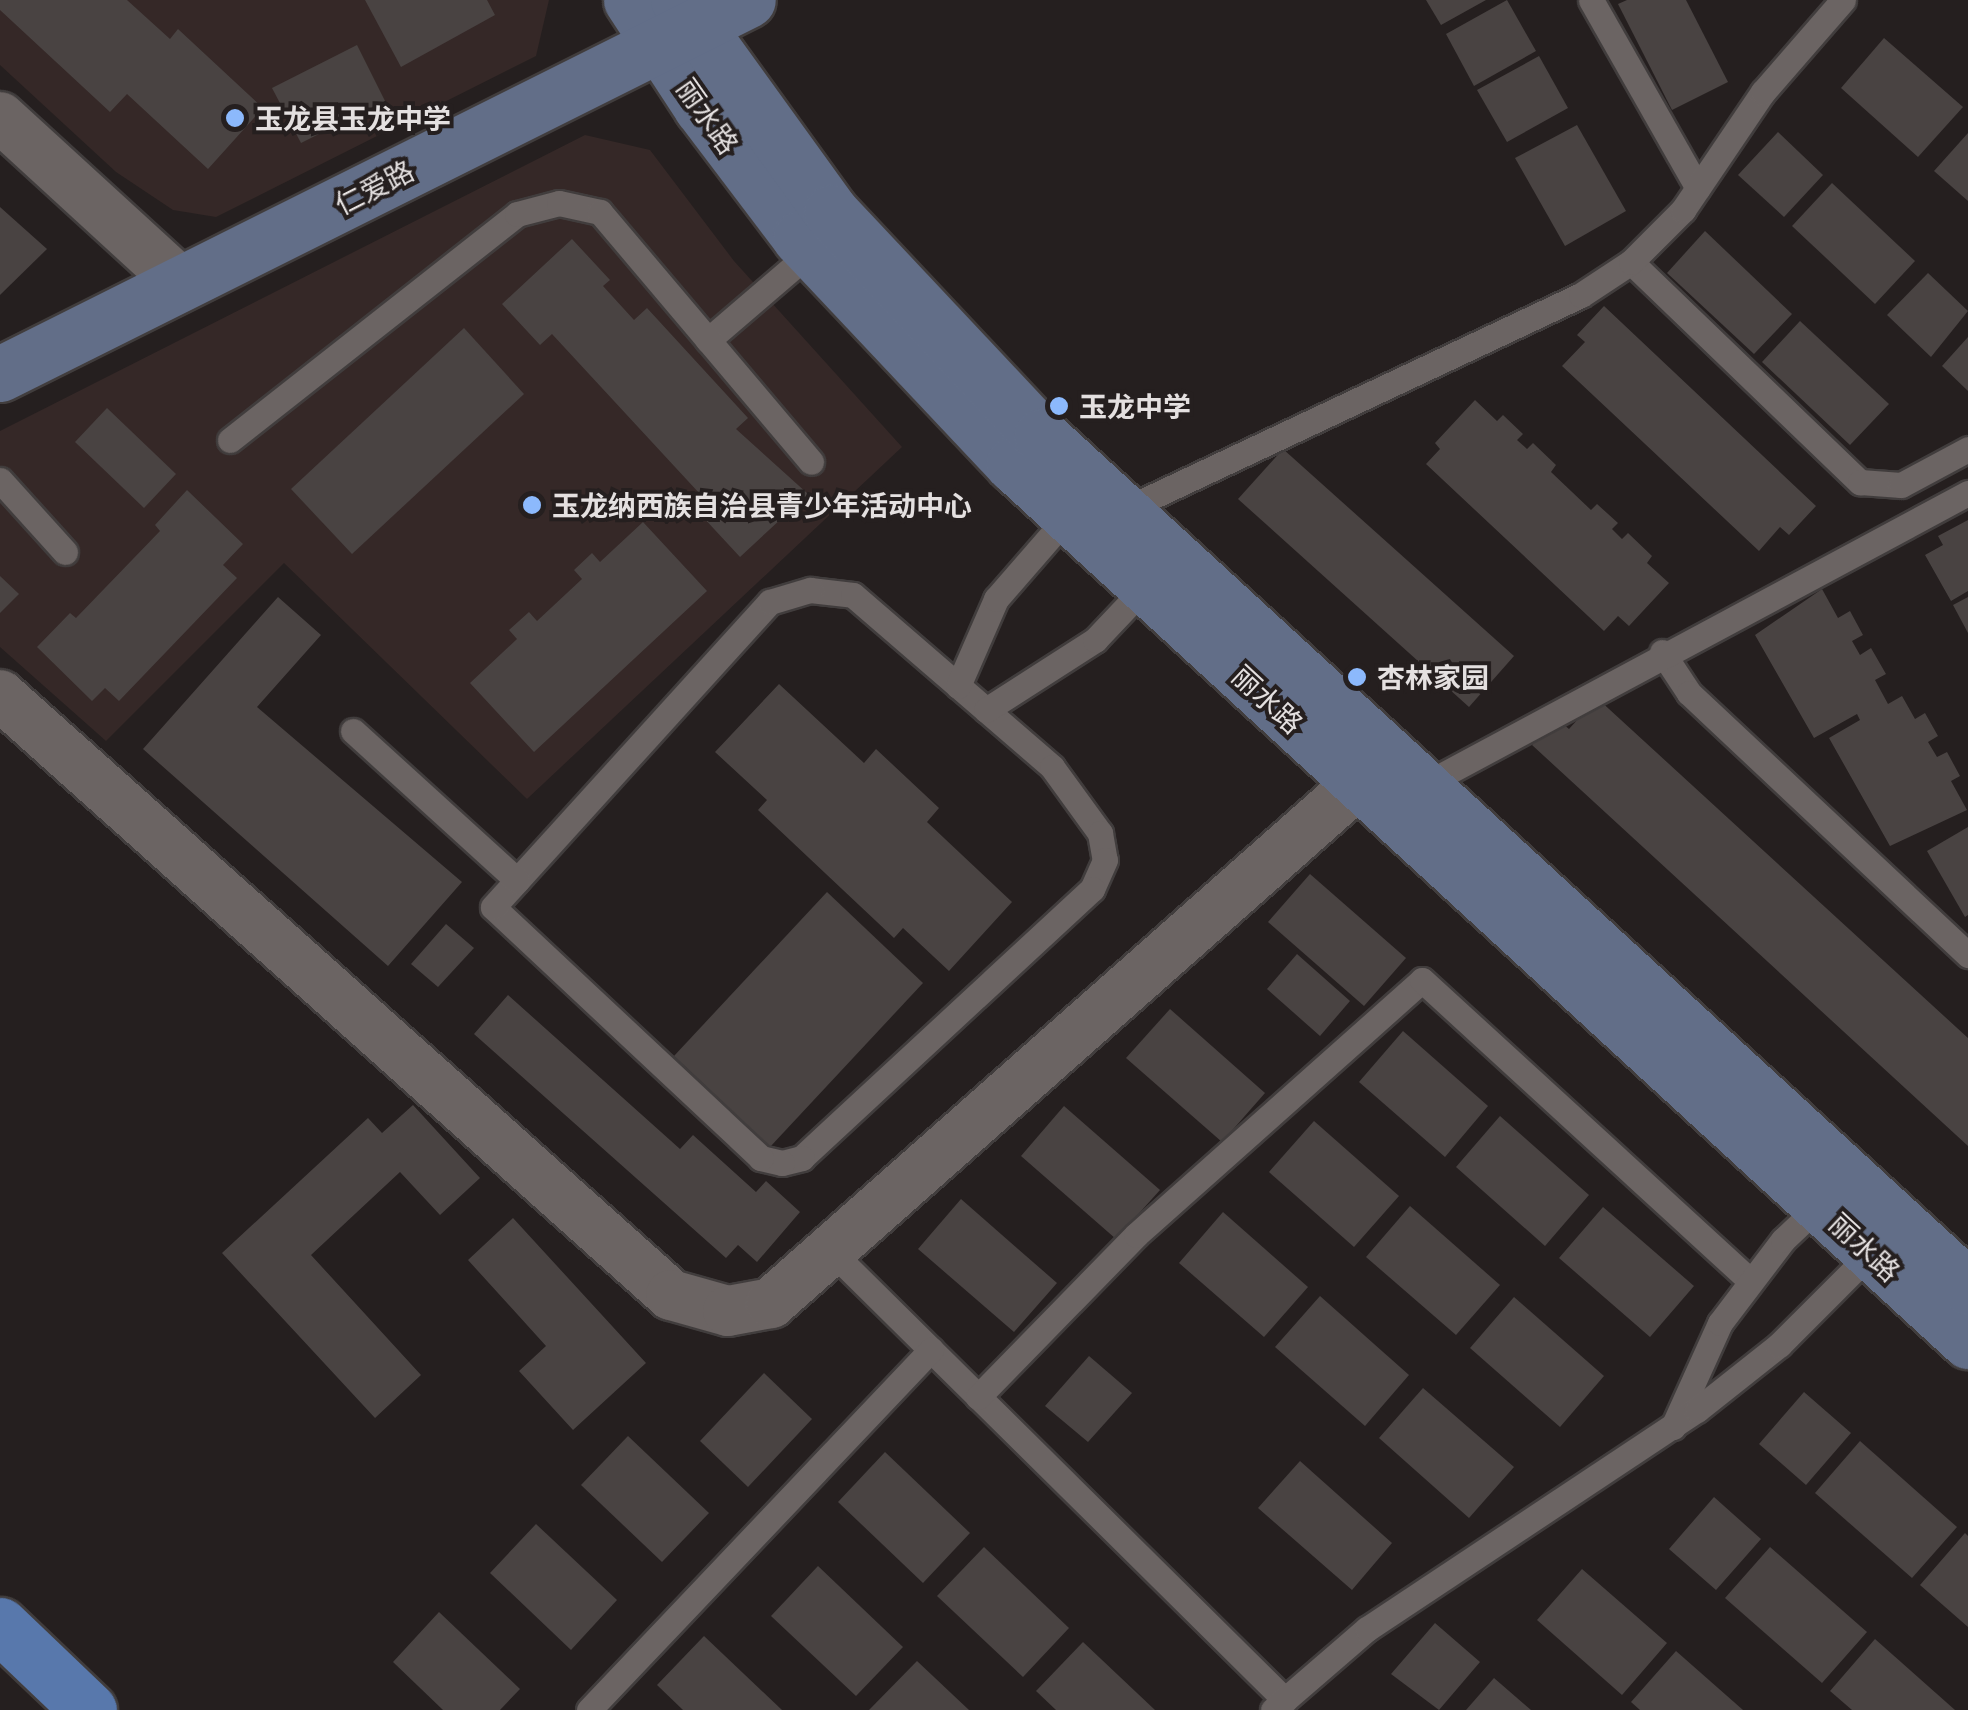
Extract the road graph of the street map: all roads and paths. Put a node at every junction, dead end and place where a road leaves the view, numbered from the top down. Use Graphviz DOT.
graph roads {
  1 [pos="748,0"];
  2 [pos="1591,0"];
  3 [pos="1843,0"];
  4 [pos="666,18"];
  5 [pos="0,117"];
  6 [pos="1698,188"];
  7 [pos="812,251"];
  8 [pos="1632,262"];
  9 [pos="182,284"];
  10 [pos="708,340"];
  11 [pos="0,374"];
  12 [pos="230,440"];
  13 [pos="1968,450"];
  14 [pos="811,462"];
  15 [pos="0,480"];
  16 [pos="1968,493"];
  17 [pos="1122,511"];
  18 [pos="1069,515"];
  19 [pos="66,552"];
  20 [pos="1146,586"];
  21 [pos="1662,652"];
  22 [pos="958,686"];
  23 [pos="0,695"];
  24 [pos="986,710"];
  25 [pos="353,731"];
  26 [pos="1359,782"];
  27 [pos="1422,786"];
  28 [pos="517,880"];
  29 [pos="1968,955"];
  30 [pos="1820,1205"];
  31 [pos="830,1250"];
  32 [pos="1872,1253"];
  33 [pos="1750,1280"];
  34 [pos="1968,1287"];
  35 [pos="1968,1342"];
  36 [pos="932,1350"];
  37 [pos="978,1397"];
  38 [pos="1673,1427"];
  39 [pos="0,1625"];
  40 [pos="1279,1705"];
  41 [pos="89,1710"];
  42 [pos="589,1710"];
  1 -- 4 [label="street, 仁爱路"];
  2 -- 6 [label="lane"];
  3 -- 6 [label="lane"];
  4 -- 7 [label="street, 丽水路"];
  4 -- 9 [label="street, 仁爱路"];
  4 -- 17 [label="street, 丽水路"];
  5 -- 9 [label="street"];
  6 -- 8 [label="lane"];
  7 -- 10 [label="lane"];
  7 -- 18 [label="street, 丽水路"];
  8 -- 13 [label="lane"];
  8 -- 17 [label="lane"];
  9 -- 11 [label="street, 仁爱路"];
  10 -- 12 [label="lane"];
  10 -- 14 [label="lane"];
  15 -- 19 [label="lane"];
  16 -- 21 [label="lane"];
  17 -- 27 [label="street, 丽水路"];
  18 -- 20 [label="street, 丽水路"];
  18 -- 22 [label="lane"];
  20 -- 24 [label="lane"];
  20 -- 26 [label="street, 丽水路"];
  21 -- 27 [label="lane"];
  21 -- 29 [label="lane"];
  22 -- 24 [label="lane"];
  22 -- 28 [label="lane"];
  23 -- 31 [label="street"];
  24 -- 28 [label="lane"];
  25 -- 28 [label="lane"];
  26 -- 30 [label="street, 丽水路"];
  26 -- 31 [label="street"];
  27 -- 34 [label="street, 丽水路"];
  30 -- 32 [label="street, 丽水路"];
  30 -- 33 [label="lane"];
  31 -- 36 [label="lane"];
  32 -- 35 [label="street, 丽水路"];
  32 -- 38 [label="lane"];
  33 -- 37 [label="lane"];
  33 -- 38 [label="lane"];
  36 -- 37 [label="lane"];
  36 -- 42 [label="lane"];
  37 -- 40 [label="lane"];
  38 -- 40 [label="lane"];
  39 -- 41 [label="main road"];
}
